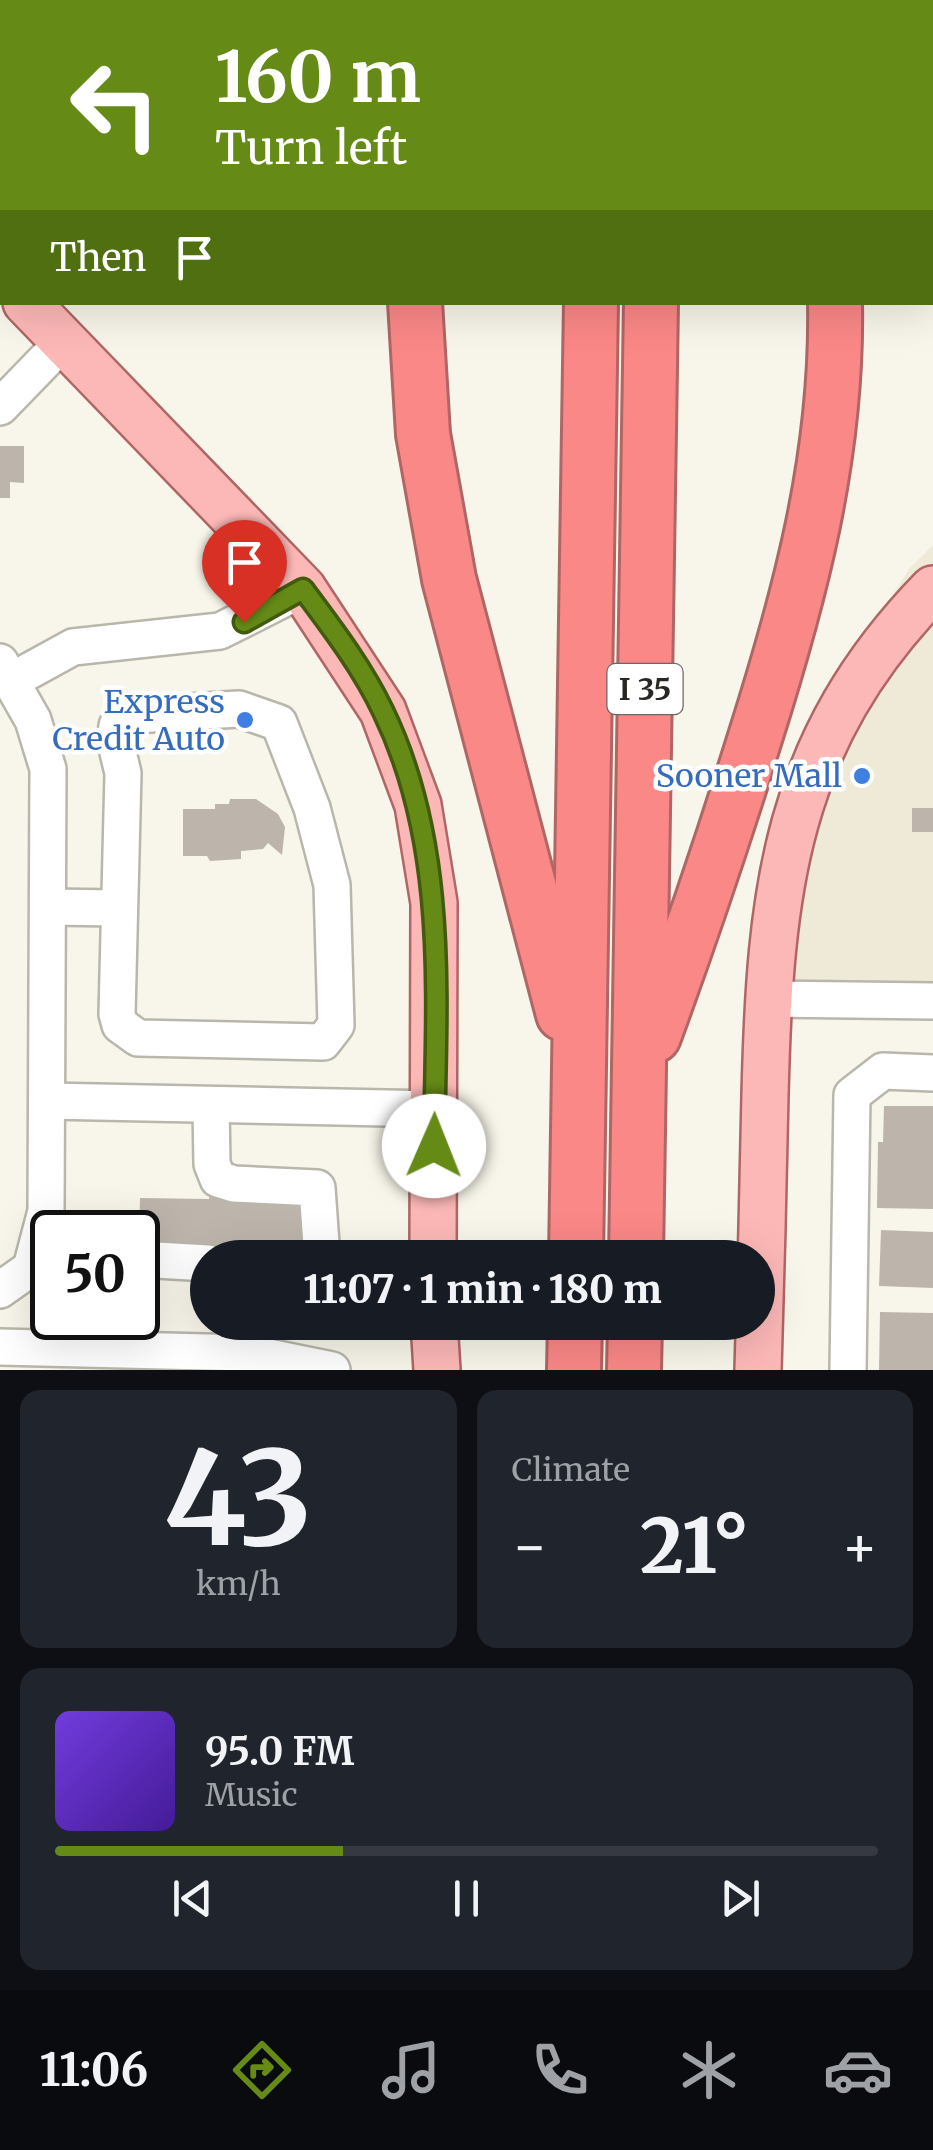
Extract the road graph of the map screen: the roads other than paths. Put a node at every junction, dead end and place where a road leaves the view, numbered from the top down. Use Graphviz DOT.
graph roads {
  1 [pos="29,305"];
  2 [pos="415,305"];
  3 [pos="591,305"];
  4 [pos="651,305"];
  5 [pos="834,305"];
  6 [pos="64,342"];
  7 [pos="0,407"];
  8 [pos="303,589"];
  9 [pos="933,589"];
  10 [pos="5,671"];
  11 [pos="49,914"];
  12 [pos="118,915"];
  13 [pos="768,999"];
  14 [pos="933,1000"];
  15 [pos="933,1072"];
  16 [pos="579,1073"];
  17 [pos="639,1075"];
  18 [pos="48,1102"];
  19 [pos="211,1107"];
  20 [pos="435,1110"];
  21 [pos="46,1210"];
  22 [pos="321,1240"];
  23 [pos="433,1240"];
  24 [pos="576,1240"];
  25 [pos="636,1240"];
  26 [pos="160,1260"];
  27 [pos="190,1262"];
  28 [pos="30,1269"];
  29 [pos="0,1290"];
  30 [pos="432,1340"];
  31 [pos="575,1340"];
  32 [pos="635,1340"];
  33 [pos="0,1348"];
  34 [pos="428,1369"];
  35 [pos="332,1370"];
  36 [pos="574,1370"];
  37 [pos="634,1370"];
  38 [pos="758,1370"];
  39 [pos="848,1370"];
  1 -- 6 [label="main road"];
  2 -- 16 [label="highway"];
  3 -- 16 [label="highway, I 35"];
  4 -- 17 [label="highway, I 35"];
  5 -- 17 [label="highway"];
  6 -- 7 [label="street"];
  6 -- 8 [label="main road"];
  8 -- 10 [label="street"];
  8 -- 20 [label="main road"];
  9 -- 13 [label="main road"];
  10 -- 11 [label="street"];
  11 -- 12 [label="street"];
  11 -- 18 [label="street"];
  12 -- 12 [label="street"];
  13 -- 14 [label="street"];
  13 -- 38 [label="main road"];
  15 -- 39 [label="street"];
  16 -- 24 [label="highway, I 35"];
  17 -- 25 [label="highway, I 35"];
  18 -- 19 [label="street"];
  18 -- 21 [label="street"];
  19 -- 20 [label="street"];
  19 -- 22 [label="street"];
  20 -- 23 [label="main road"];
  26 -- 27 [label="street"];
  28 -- 29 [label="street"];
  30 -- 34 [label="main road"];
  31 -- 36 [label="highway"];
  32 -- 37 [label="highway"];
  33 -- 35 [label="street"];
}
